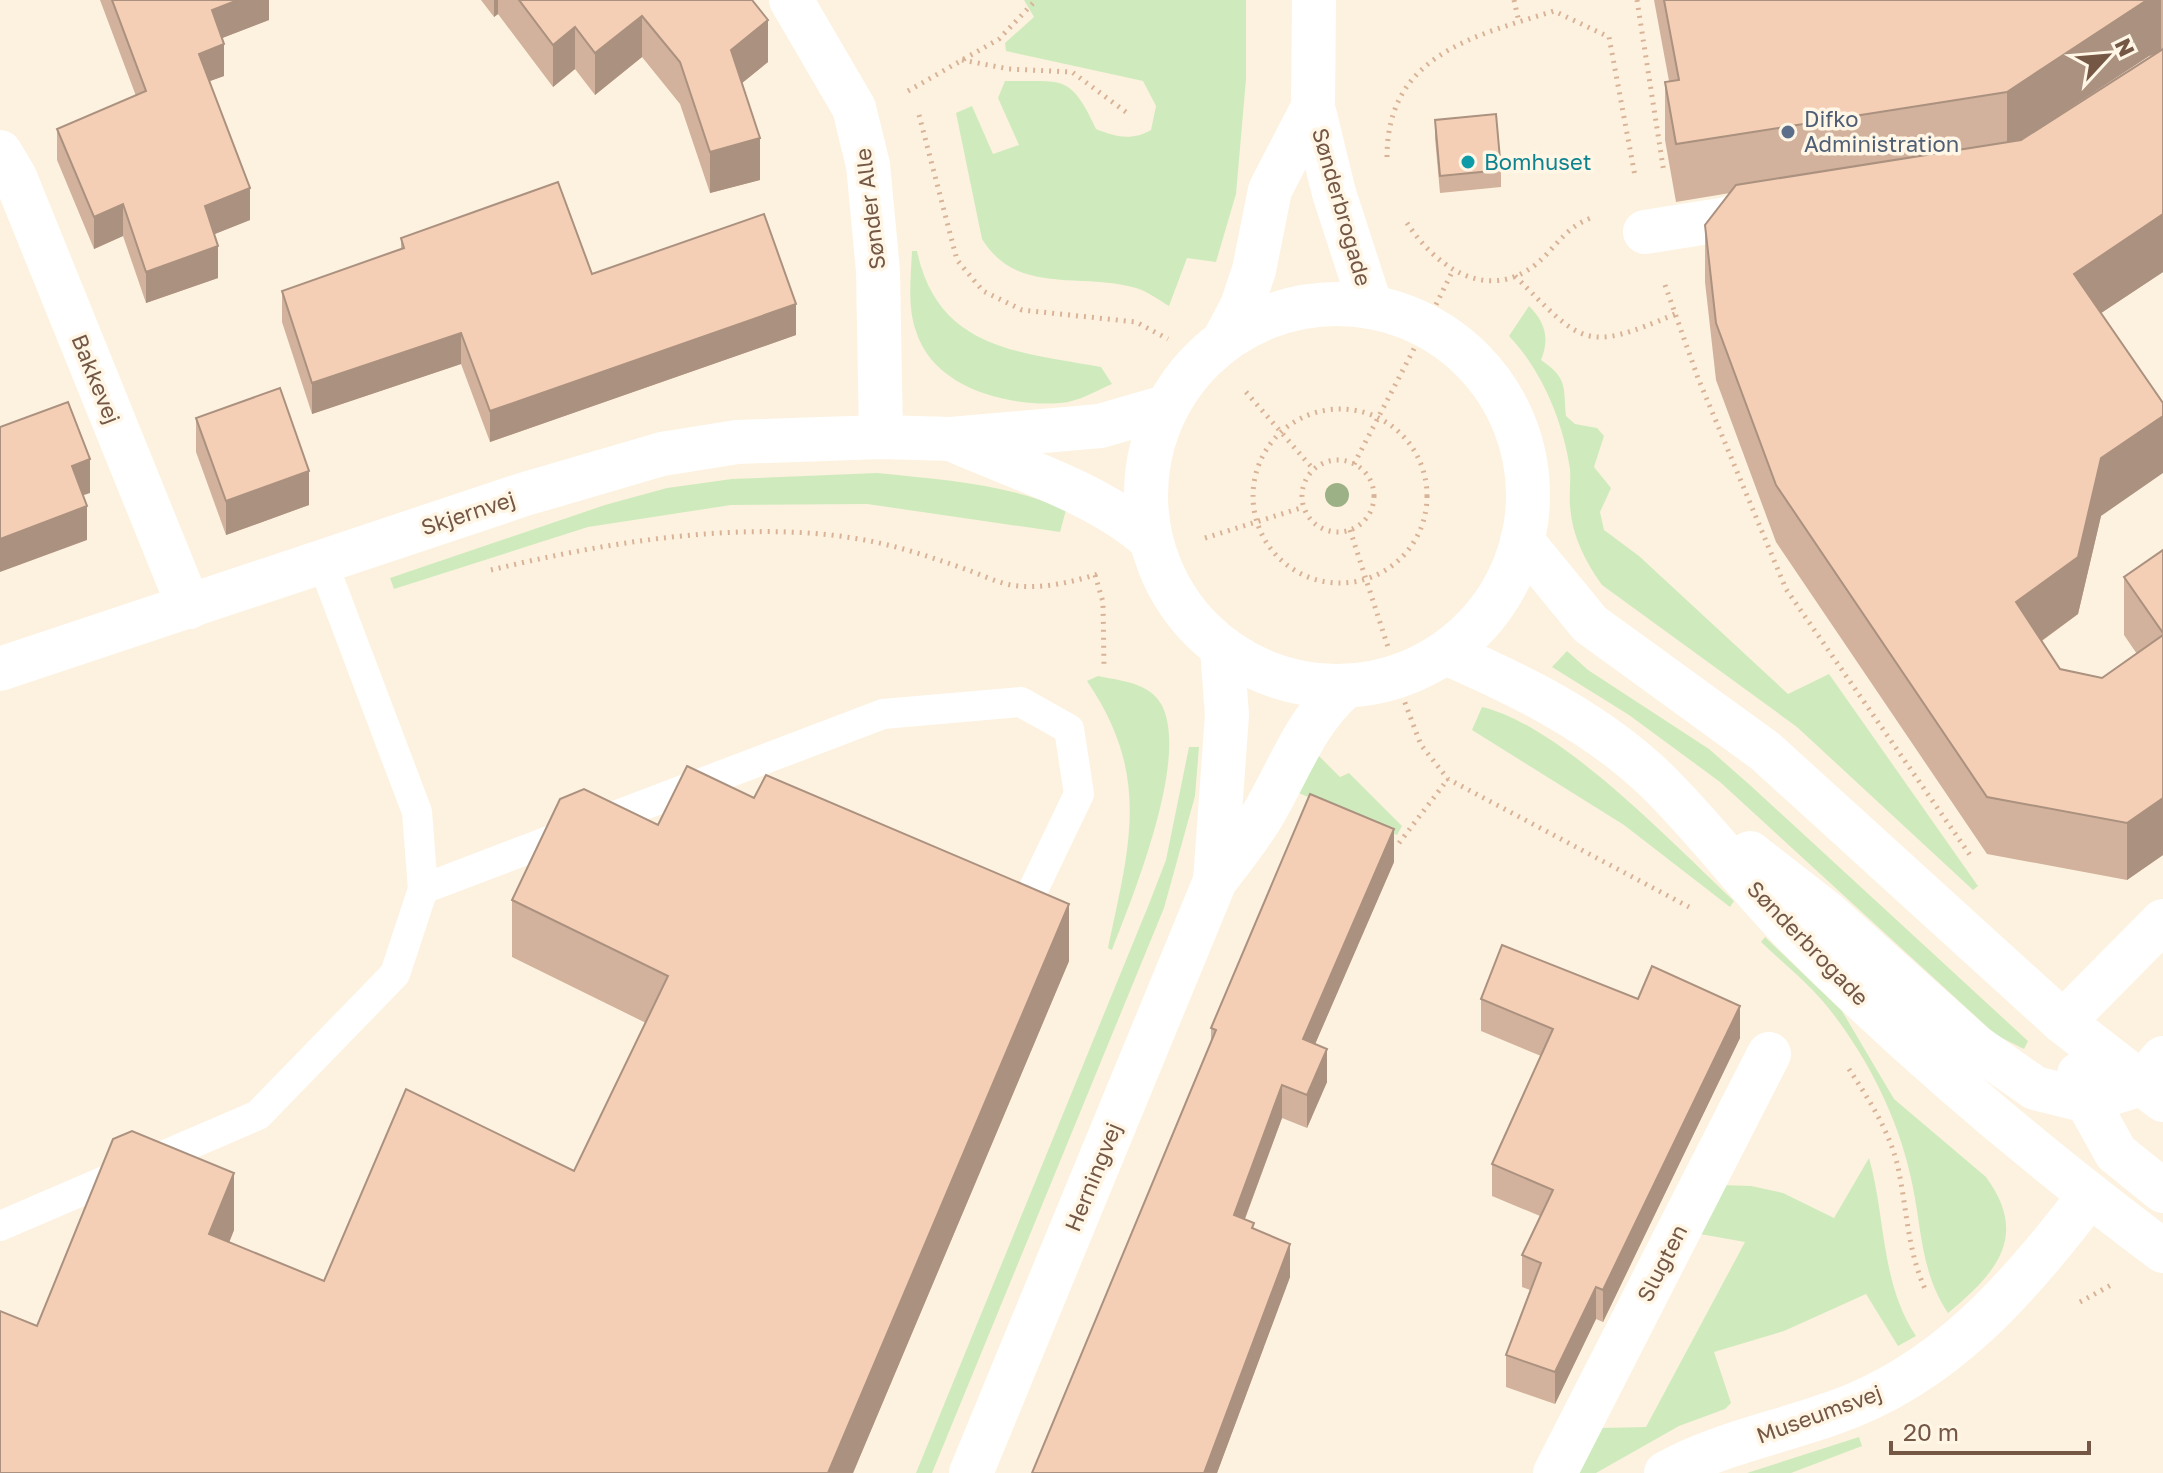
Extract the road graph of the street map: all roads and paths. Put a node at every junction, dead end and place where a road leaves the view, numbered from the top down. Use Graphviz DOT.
graph roads {
  1 [pos="791,0"];
  2 [pos="1036,0"];
  3 [pos="1314,0"];
  4 [pos="1514,0"];
  5 [pos="1637,0"];
  6 [pos="1519,22"];
  7 [pos="962,60"];
  8 [pos="902,79"];
  9 [pos="908,91"];
  10 [pos="1313,107"];
  11 [pos="854,108"];
  12 [pos="1126,112"];
  13 [pos="0,152"];
  14 [pos="1387,161"];
  15 [pos="1798,208"];
  16 [pos="1400,210"];
  17 [pos="1659,230"];
  18 [pos="1554,243"];
  19 [pos="1515,276"];
  20 [pos="1371,307"];
  21 [pos="1675,314"];
  22 [pos="1241,322"];
  23 [pos="1180,347"];
  24 [pos="1244,391"];
  25 [pos="1166,407"];
  26 [pos="1381,419"];
  27 [pos="1282,431"];
  28 [pos="881,437"];
  29 [pos="951,439"];
  30 [pos="1354,464"];
  31 [pos="1314,470"];
  32 [pos="1304,507"];
  33 [pos="1136,519"];
  34 [pos="1257,521"];
  35 [pos="1350,530"];
  36 [pos="1200,540"];
  37 [pos="1522,541"];
  38 [pos="322,561"];
  39 [pos="1110,570"];
  40 [pos="484,571"];
  41 [pos="1095,575"];
  42 [pos="1367,579"];
  43 [pos="189,607"];
  44 [pos="1208,636"];
  45 [pos="1446,653"];
  46 [pos="1391,657"];
  47 [pos="1104,668"];
  48 [pos="0,669"];
  49 [pos="1399,685"];
  50 [pos="1332,692"];
  51 [pos="1448,779"];
  52 [pos="1656,780"];
  53 [pos="1399,843"];
  54 [pos="1981,871"];
  55 [pos="1215,881"];
  56 [pos="423,889"];
  57 [pos="1693,909"];
  58 [pos="1020,917"];
  59 [pos="2163,921"];
  60 [pos="2063,1022"];
  61 [pos="1769,1054"];
  62 [pos="1844,1061"];
  63 [pos="2156,1081"];
  64 [pos="2087,1101"];
  65 [pos="2163,1191"];
  66 [pos="2089,1196"];
  67 [pos="0,1226"];
  68 [pos="2163,1251"];
  69 [pos="2125,1287"];
  70 [pos="2073,1306"];
  71 [pos="1957,1343"];
  72 [pos="971,1473"];
  73 [pos="1555,1473"];
  74 [pos="1666,1473"];
  1 -- 11 [label="street, Sønder Alle"];
  2 -- 7 [label="path"];
  3 -- 10 [label="street, Sønderbrogade"];
  4 -- 6 [label="path"];
  5 -- 17 [label="path"];
  6 -- 14 [label="path"];
  6 -- 17 [label="path"];
  7 -- 9 [label="path"];
  7 -- 12 [label="path"];
  8 -- 9 [label="path"];
  9 -- 11 [label="path"];
  9 -- 23 [label="path"];
  10 -- 20 [label="street, Sønderbrogade"];
  10 -- 22 [label="street, Sønderbrogade"];
  11 -- 28 [label="street, Sønder Alle"];
  13 -- 43 [label="street, Bakkevej"];
  15 -- 17 [label="street"];
  16 -- 19 [label="path"];
  17 -- 21 [label="path"];
  18 -- 19 [label="path"];
  19 -- 21 [label="path"];
  20 -- 22 [label="street"];
  20 -- 37 [label="street"];
  21 -- 54 [label="path"];
  22 -- 25 [label="street"];
  24 -- 27 [label="path"];
  25 -- 29 [label="street, Skjernvej"];
  25 -- 33 [label="street"];
  26 -- 27 [label="path"];
  26 -- 30 [label="path"];
  26 -- 42 [label="path"];
  27 -- 31 [label="path"];
  27 -- 34 [label="path"];
  28 -- 29 [label="street, Skjernvej"];
  28 -- 38 [label="street, Skjernvej"];
  29 -- 33 [label="street, Skjernvej"];
  30 -- 31 [label="path"];
  30 -- 35 [label="path"];
  31 -- 32 [label="path"];
  32 -- 34 [label="path"];
  32 -- 35 [label="path"];
  33 -- 44 [label="street"];
  34 -- 36 [label="path"];
  34 -- 42 [label="path"];
  35 -- 42 [label="path"];
  37 -- 45 [label="street"];
  37 -- 60 [label="street"];
  38 -- 43 [label="street, Skjernvej"];
  38 -- 56 [label="lane"];
  39 -- 41 [label="path"];
  40 -- 41 [label="path"];
  41 -- 47 [label="path"];
  42 -- 46 [label="path"];
  43 -- 48 [label="street, Skjernvej"];
  44 -- 50 [label="street"];
  44 -- 55 [label="street, Herningvej"];
  45 -- 50 [label="street"];
  45 -- 52 [label="street, Sønderbrogade"];
  49 -- 51 [label="path"];
  50 -- 55 [label="street, Herningvej"];
  51 -- 53 [label="path"];
  51 -- 57 [label="path"];
  52 -- 64 [label="street"];
  52 -- 66 [label="street, Sønderbrogade"];
  55 -- 72 [label="street, Herningvej"];
  56 -- 58 [label="lane"];
  56 -- 67 [label="lane"];
  59 -- 60 [label="street"];
  60 -- 63 [label="street"];
  60 -- 64 [label="street"];
  61 -- 73 [label="street, Slugten"];
  62 -- 71 [label="path"];
  63 -- 64 [label="street"];
  64 -- 65 [label="street"];
  66 -- 68 [label="street, Sønderbrogade"];
  66 -- 71 [label="street, Museumsvej"];
  69 -- 70 [label="path"];
  71 -- 74 [label="street, Museumsvej"];
}
